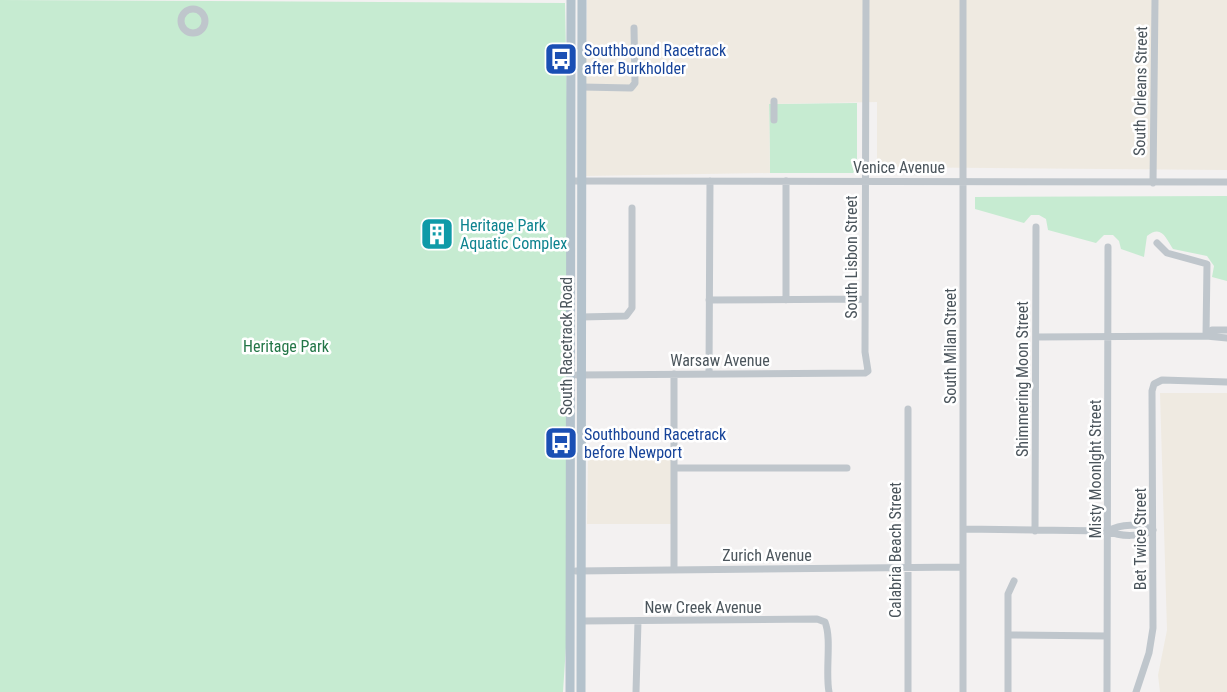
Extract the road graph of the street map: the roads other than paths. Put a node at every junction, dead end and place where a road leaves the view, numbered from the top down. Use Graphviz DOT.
graph roads {
  1 [pos="188,0"];
  2 [pos="196,0"];
  3 [pos="571,0"];
  4 [pos="582,0"];
  5 [pos="867,0"];
  6 [pos="963,0"];
  7 [pos="1155,0"];
  8 [pos="634,28"];
  9 [pos="582,87"];
  10 [pos="774,101"];
  11 [pos="774,120"];
  12 [pos="710,181"];
  13 [pos="786,181"];
  14 [pos="865,181"];
  15 [pos="570,182"];
  16 [pos="582,182"];
  17 [pos="963,182"];
  18 [pos="1227,182"];
  19 [pos="1153,183"];
  20 [pos="632,208"];
  21 [pos="1036,227"];
  22 [pos="1157,243"];
  23 [pos="1108,247"];
  24 [pos="709,300"];
  25 [pos="786,300"];
  26 [pos="865,300"];
  27 [pos="581,317"];
  28 [pos="1227,330"];
  29 [pos="1108,336"];
  30 [pos="1206,336"];
  31 [pos="1036,337"];
  32 [pos="1227,338"];
  33 [pos="868,370"];
  34 [pos="674,374"];
  35 [pos="709,374"];
  36 [pos="576,375"];
  37 [pos="1227,382"];
  38 [pos="908,409"];
  39 [pos="674,468"];
  40 [pos="847,468"];
  41 [pos="963,529"];
  42 [pos="1153,530"];
  43 [pos="1035,531"];
  44 [pos="1108,531"];
  45 [pos="963,567"];
  46 [pos="674,568"];
  47 [pos="908,568"];
  48 [pos="571,571"];
  49 [pos="582,571"];
  50 [pos="1014,582"];
  51 [pos="582,621"];
  52 [pos="638,621"];
  53 [pos="1008,635"];
  54 [pos="1107,636"];
  55 [pos="570,692"];
  56 [pos="581,692"];
  57 [pos="636,692"];
  58 [pos="829,692"];
  59 [pos="908,692"];
  60 [pos="963,692"];
  61 [pos="1008,692"];
  62 [pos="1107,692"];
  63 [pos="1136,692"];
  1 -- 2 [label="street"];
  3 -- 15 [label="main road, South Racetrack Road"];
  4 -- 9 [label="main road, South Racetrack Road"];
  5 -- 14 [label="street, South Lisbon Street"];
  6 -- 17 [label="street, South Milan Street"];
  7 -- 19 [label="street, South Orleans Street"];
  8 -- 9 [label="street"];
  9 -- 16 [label="main road, South Racetrack Road"];
  10 -- 11 [label="street"];
  12 -- 13 [label="street, Venice Avenue"];
  12 -- 16 [label="street, Venice Avenue"];
  12 -- 24 [label="street"];
  13 -- 14 [label="street, Venice Avenue"];
  13 -- 25 [label="street"];
  14 -- 17 [label="street, Venice Avenue"];
  14 -- 26 [label="street, South Lisbon Street"];
  15 -- 16 [label="street, Venice Avenue"];
  15 -- 36 [label="main road, South Racetrack Road"];
  16 -- 27 [label="main road, South Racetrack Road"];
  17 -- 19 [label="street, Venice Avenue"];
  17 -- 41 [label="street, South Milan Street"];
  18 -- 19 [label="street, Venice Avenue"];
  20 -- 27 [label="street"];
  21 -- 31 [label="street, Shimmering Moon Street"];
  22 -- 30 [label="street"];
  23 -- 29 [label="street, Misty Moonlght Street"];
  24 -- 25 [label="street"];
  24 -- 35 [label="street"];
  25 -- 26 [label="street"];
  26 -- 33 [label="street, South Lisbon Street"];
  27 -- 36 [label="main road, South Racetrack Road"];
  28 -- 30 [label="street"];
  29 -- 30 [label="street"];
  29 -- 31 [label="street"];
  29 -- 44 [label="street, Misty Moonlght Street"];
  30 -- 32 [label="street"];
  31 -- 43 [label="street, Shimmering Moon Street"];
  33 -- 35 [label="street, Warsaw Avenue"];
  34 -- 35 [label="street, Warsaw Avenue"];
  34 -- 36 [label="street, Warsaw Avenue"];
  34 -- 39 [label="street"];
  36 -- 48 [label="main road, South Racetrack Road"];
  36 -- 49 [label="main road, South Racetrack Road"];
  37 -- 42 [label="street, Bet Twice Street"];
  38 -- 47 [label="street, Calabria Beach Street"];
  39 -- 40 [label="street"];
  39 -- 46 [label="street"];
  41 -- 43 [label="street"];
  41 -- 45 [label="street, South Milan Street"];
  42 -- 44 [label="street"];
  42 -- 63 [label="street, Bet Twice Street"];
  43 -- 44 [label="street"];
  44 -- 54 [label="street, Misty Moonlght Street"];
  45 -- 47 [label="street, Zurich Avenue"];
  45 -- 60 [label="street, South Milan Street"];
  46 -- 47 [label="street, Zurich Avenue"];
  46 -- 49 [label="street, Zurich Avenue"];
  47 -- 59 [label="street, Calabria Beach Street"];
  48 -- 49 [label="street, Zurich Avenue"];
  48 -- 55 [label="main road, South Racetrack Road"];
  49 -- 51 [label="main road, South Racetrack Road"];
  50 -- 53 [label="street"];
  51 -- 52 [label="street, New Creek Avenue"];
  51 -- 56 [label="main road, South Racetrack Road"];
  52 -- 57 [label="street"];
  52 -- 58 [label="street, New Creek Avenue"];
  53 -- 54 [label="street"];
  53 -- 61 [label="street"];
  54 -- 62 [label="street, Misty Moonlght Street"];
}
